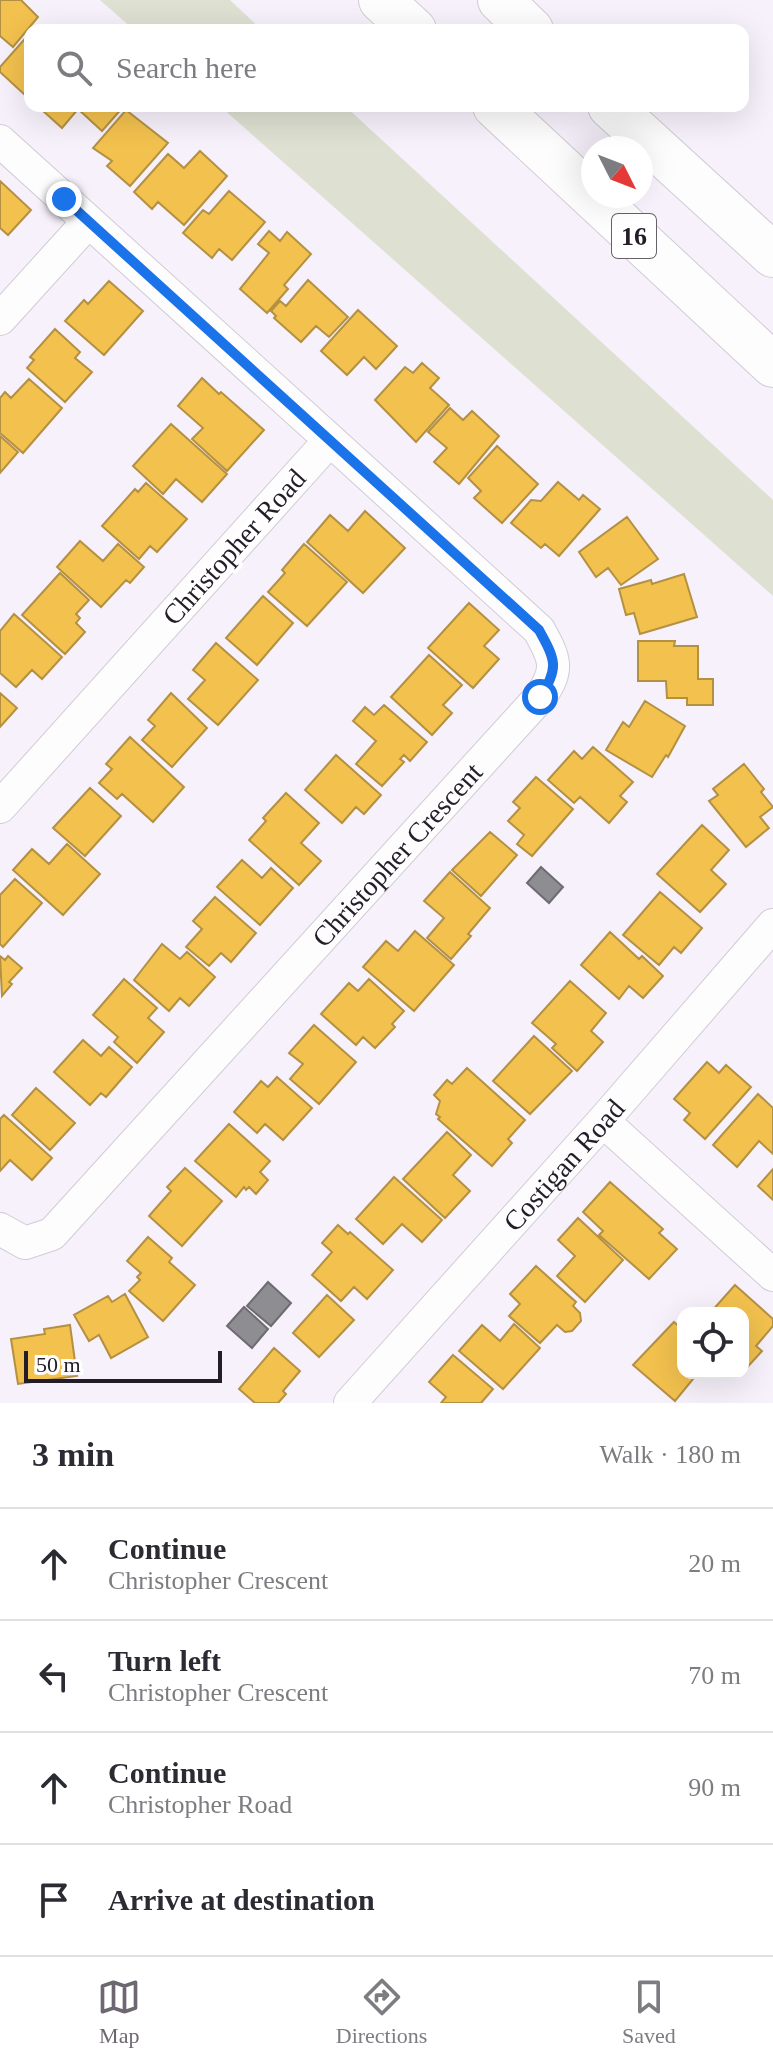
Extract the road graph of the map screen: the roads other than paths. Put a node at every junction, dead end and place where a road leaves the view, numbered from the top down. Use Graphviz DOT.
graph roads {
  1 [pos="381,0"];
  2 [pos="500,0"];
  3 [pos="407,24"];
  4 [pos="525,24"];
  5 [pos="501,112"];
  6 [pos="617,112"];
  7 [pos="0,141"];
  8 [pos="88,222"];
  9 [pos="773,255"];
  10 [pos="0,319"];
  11 [pos="773,365"];
  12 [pos="330,440"];
  13 [pos="0,807"];
  14 [pos="773,925"];
  15 [pos="603,1121"];
  16 [pos="0,1229"];
  17 [pos="773,1275"];
  18 [pos="350,1403"];
  1 -- 3 [label="highway"];
  2 -- 4 [label="highway"];
  5 -- 11 [label="highway, 16"];
  6 -- 9 [label="highway"];
  7 -- 8 [label="street"];
  8 -- 10 [label="street"];
  8 -- 12 [label="street"];
  12 -- 13 [label="street, Christopher Road"];
  12 -- 16 [label="street, Christopher Crescent"];
  14 -- 15 [label="street, Costigan Road"];
  15 -- 17 [label="street"];
  15 -- 18 [label="street, Costigan Road"];
}
